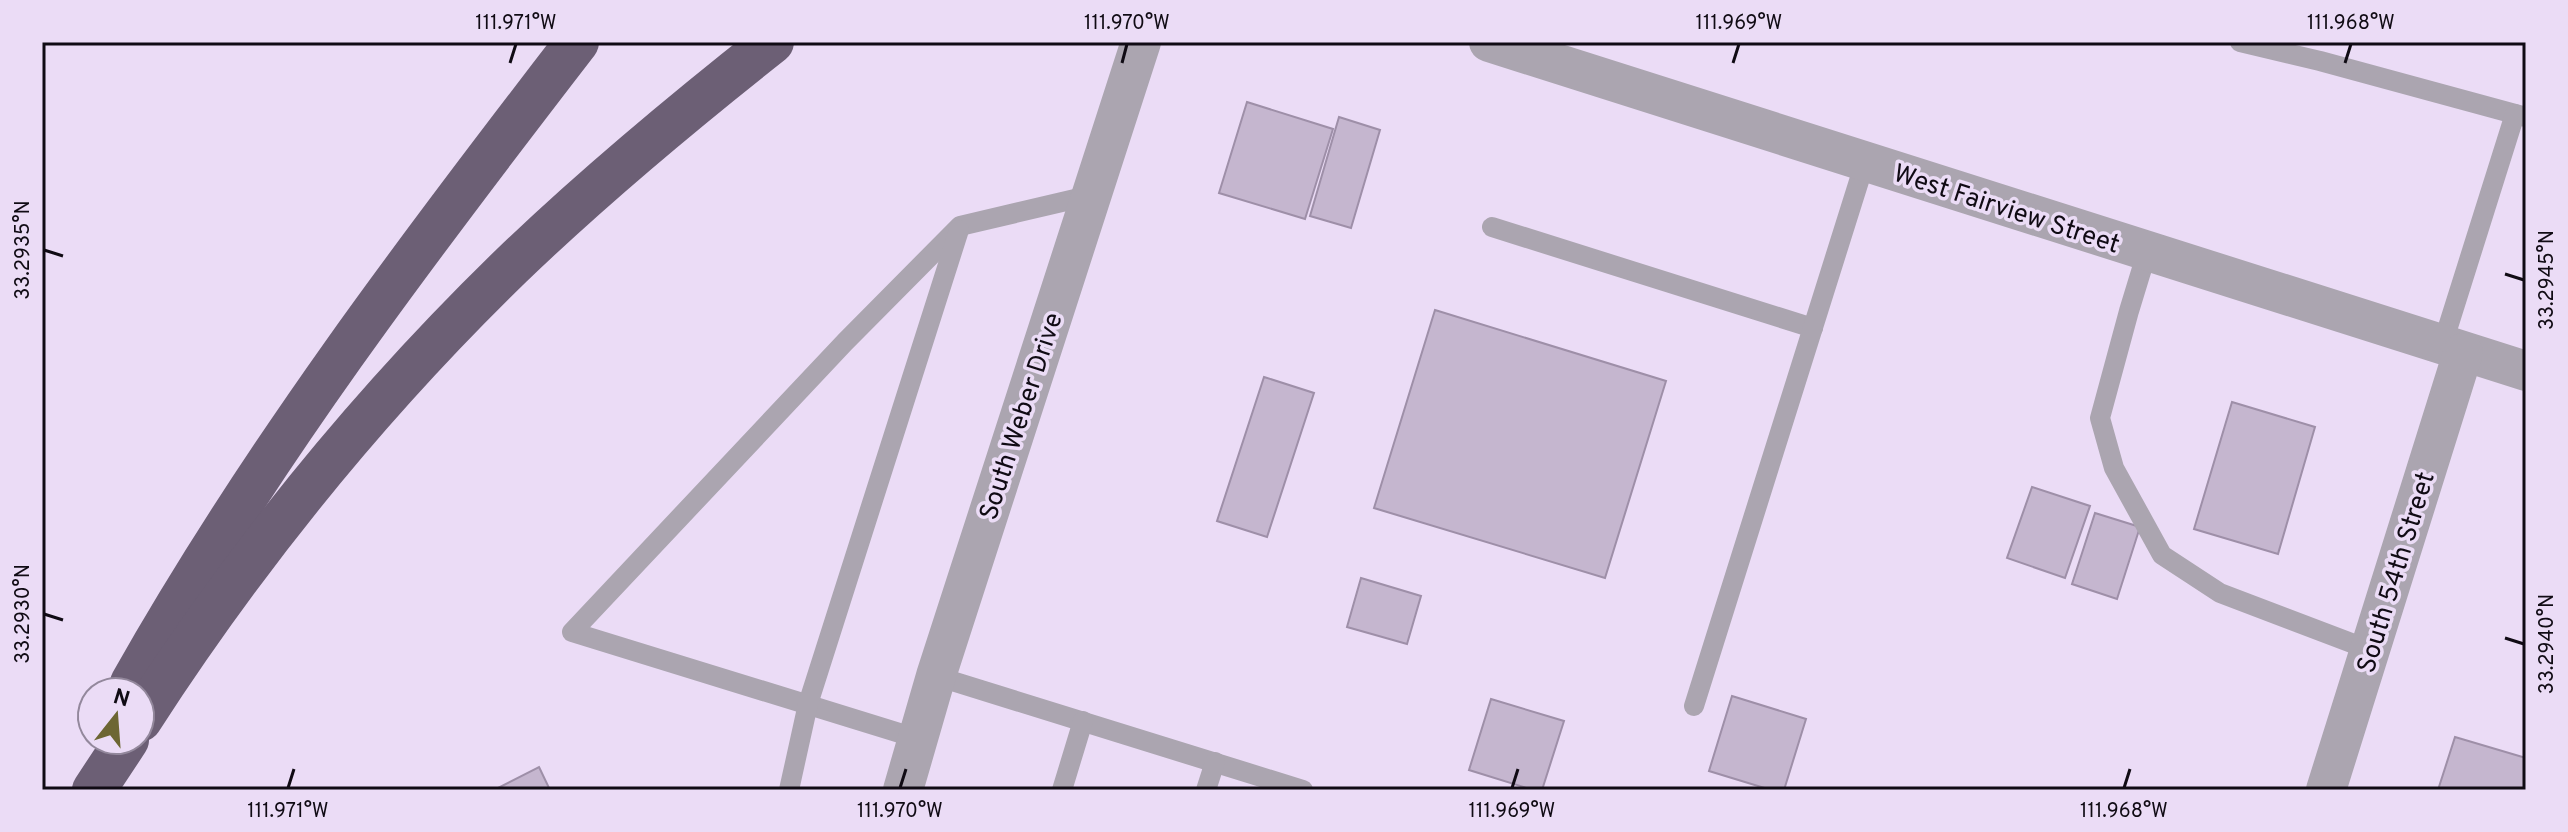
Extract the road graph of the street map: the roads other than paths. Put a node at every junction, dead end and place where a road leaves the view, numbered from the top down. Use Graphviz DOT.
graph roads {
  1 [pos="577,42"];
  2 [pos="772,42"];
  3 [pos="1141,42"];
  4 [pos="1489,42"];
  5 [pos="2240,42"];
  6 [pos="2521,116"];
  7 [pos="1865,162"];
  8 [pos="1092,195"];
  9 [pos="960,226"];
  10 [pos="1492,227"];
  11 [pos="2147,252"];
  12 [pos="1813,328"];
  13 [pos="2452,350"];
  14 [pos="2526,371"];
  15 [pos="2370,650"];
  16 [pos="136,676"];
  17 [pos="936,676"];
  18 [pos="156,696"];
  19 [pos="808,704"];
  20 [pos="1694,706"];
  21 [pos="1083,721"];
  22 [pos="919,739"];
  23 [pos="94,756"];
  24 [pos="116,756"];
  25 [pos="1215,762"];
  26 [pos="78,790"];
  27 [pos="94,790"];
  28 [pos="789,790"];
  29 [pos="903,790"];
  30 [pos="1062,790"];
  31 [pos="1206,790"];
  32 [pos="1303,790"];
  33 [pos="2326,790"];
  1 -- 16 [label="highway"];
  2 -- 18 [label="highway"];
  3 -- 8 [label="street, South Weber Drive"];
  4 -- 7 [label="street, West Fairview Street"];
  5 -- 6 [label="lane"];
  6 -- 13 [label="lane"];
  7 -- 11 [label="street, West Fairview Street"];
  7 -- 12 [label="lane"];
  8 -- 9 [label="lane"];
  8 -- 17 [label="street, South Weber Drive"];
  9 -- 19 [label="lane"];
  9 -- 19 [label="lane"];
  10 -- 12 [label="lane"];
  11 -- 13 [label="street, West Fairview Street"];
  11 -- 15 [label="lane"];
  12 -- 20 [label="lane"];
  13 -- 14 [label="street, West Fairview Street"];
  13 -- 15 [label="street, South 54th Street"];
  15 -- 33 [label="street, South 54th Street"];
  17 -- 21 [label="lane"];
  17 -- 22 [label="street, South Weber Drive"];
  19 -- 22 [label="lane"];
  19 -- 28 [label="lane"];
  21 -- 25 [label="lane"];
  21 -- 30 [label="lane"];
  22 -- 29 [label="street, South Weber Drive"];
  23 -- 26 [label="highway"];
  24 -- 27 [label="highway"];
  25 -- 31 [label="lane"];
  25 -- 32 [label="lane"];
}
